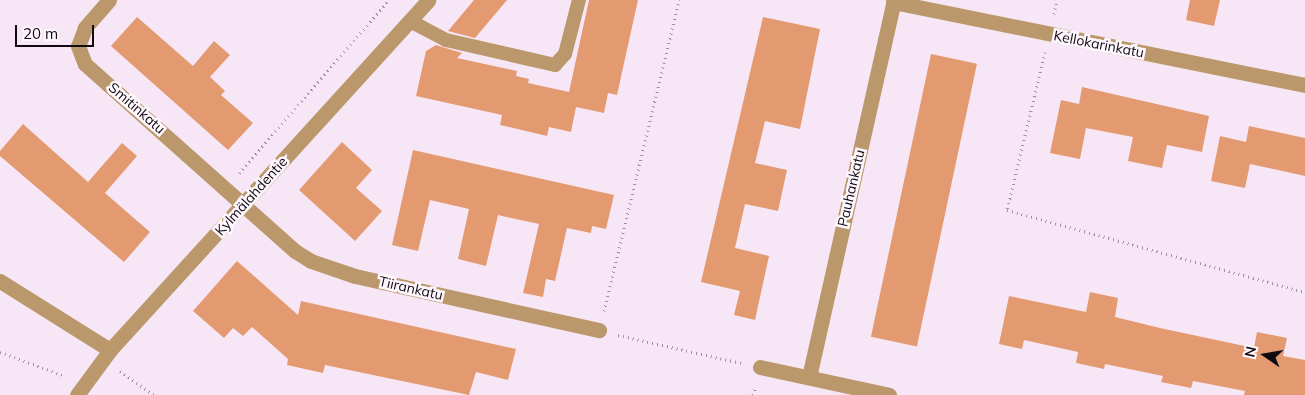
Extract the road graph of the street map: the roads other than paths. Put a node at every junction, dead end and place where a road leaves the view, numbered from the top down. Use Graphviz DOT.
graph roads {
  1 [pos="110,0"];
  2 [pos="428,0"];
  3 [pos="580,0"];
  4 [pos="894,1"];
  5 [pos="410,21"];
  6 [pos="1305,85"];
  7 [pos="245,203"];
  8 [pos="0,281"];
  9 [pos="599,330"];
  10 [pos="106,356"];
  11 [pos="760,367"];
  12 [pos="809,377"];
  13 [pos="76,395"];
  14 [pos="889,395"];
  1 -- 7 [label="street, Smitinkatu"];
  2 -- 5 [label="street, Kylmälahdentie"];
  3 -- 5 [label="lane"];
  4 -- 6 [label="street, Kellokarinkatu"];
  4 -- 12 [label="street, Pauhankatu"];
  5 -- 7 [label="street, Kylmälahdentie"];
  7 -- 9 [label="street, Tiirankatu"];
  7 -- 10 [label="street, Kylmälahdentie"];
  8 -- 10 [label="street"];
  10 -- 13 [label="street, Kylmälahdentie"];
  11 -- 12 [label="street"];
  12 -- 14 [label="street"];
}
